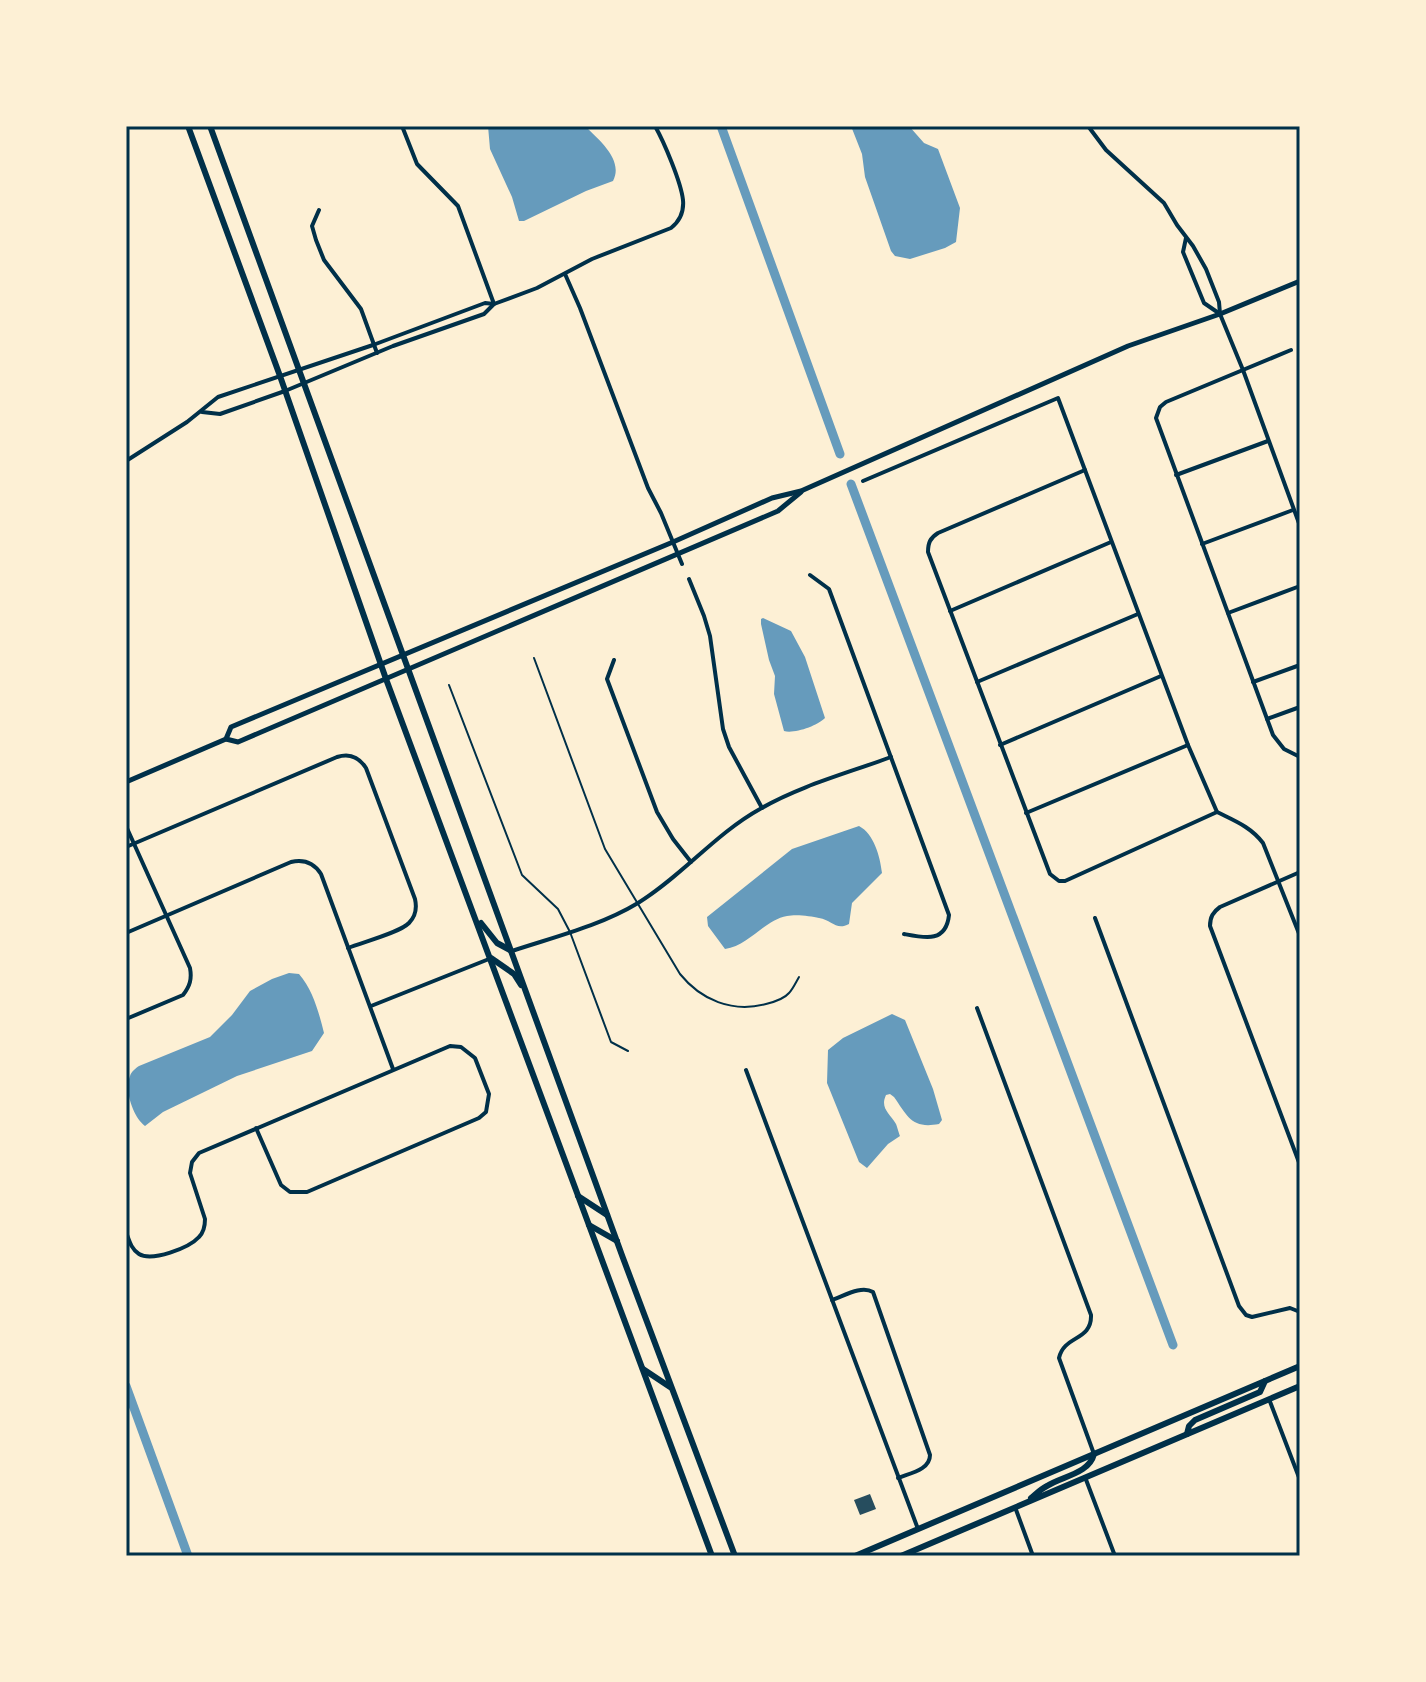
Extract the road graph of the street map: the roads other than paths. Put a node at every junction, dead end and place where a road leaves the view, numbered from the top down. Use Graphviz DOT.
graph roads {
  1 [pos="188,126"];
  2 [pos="210,126"];
  3 [pos="402,126"];
  4 [pos="655,126"];
  5 [pos="1088,126"];
  6 [pos="319,210"];
  7 [pos="1186,238"];
  8 [pos="565,274"];
  9 [pos="1300,281"];
  10 [pos="494,304"];
  11 [pos="1220,314"];
  12 [pos="373,345"];
  13 [pos="1291,350"];
  14 [pos="377,353"];
  15 [pos="298,369"];
  16 [pos="1243,370"];
  17 [pos="280,376"];
  18 [pos="303,383"];
  19 [pos="285,391"];
  20 [pos="202,412"];
  21 [pos="1268,441"];
  22 [pos="126,461"];
  23 [pos="1085,470"];
  24 [pos="1176,475"];
  25 [pos="863,481"];
  26 [pos="801,491"];
  27 [pos="1294,510"];
  28 [pos="1300,526"];
  29 [pos="673,542"];
  30 [pos="1111,542"];
  31 [pos="1202,544"];
  32 [pos="677,553"];
  33 [pos="682,564"];
  34 [pos="810,575"];
  35 [pos="689,579"];
  36 [pos="1300,586"];
  37 [pos="950,611"];
  38 [pos="1228,613"];
  39 [pos="1138,614"];
  40 [pos="403,656"];
  41 [pos="534,658"];
  42 [pos="614,660"];
  43 [pos="381,664"];
  44 [pos="1300,665"];
  45 [pos="408,670"];
  46 [pos="1161,676"];
  47 [pos="386,679"];
  48 [pos="977,682"];
  49 [pos="1253,682"];
  50 [pos="449,685"];
  51 [pos="1300,707"];
  52 [pos="1267,719"];
  53 [pos="226,739"];
  54 [pos="1000,745"];
  55 [pos="1188,745"];
  56 [pos="891,757"];
  57 [pos="1300,757"];
  58 [pos="126,782"];
  59 [pos="762,808"];
  60 [pos="1217,812"];
  61 [pos="1026,813"];
  62 [pos="126,826"];
  63 [pos="134,843"];
  64 [pos="126,847"];
  65 [pos="691,862"];
  66 [pos="1300,872"];
  67 [pos="1279,880"];
  68 [pos="637,903"];
  69 [pos="474,914"];
  70 [pos="166,916"];
  71 [pos="1095,918"];
  72 [pos="570,932"];
  73 [pos="126,933"];
  74 [pos="904,934"];
  75 [pos="1300,936"];
  76 [pos="348,948"];
  77 [pos="512,951"];
  78 [pos="491,958"];
  79 [pos="799,977"];
  80 [pos="528,995"];
  81 [pos="370,1007"];
  82 [pos="977,1008"];
  83 [pos="126,1019"];
  84 [pos="628,1051"];
  85 [pos="393,1069"];
  86 [pos="746,1070"];
  87 [pos="256,1128"];
  88 [pos="1300,1165"];
  89 [pos="578,1196"];
  90 [pos="607,1215"];
  91 [pos="589,1225"];
  92 [pos="126,1232"];
  93 [pos="617,1241"];
  94 [pos="832,1300"];
  95 [pos="1300,1312"];
  96 [pos="1300,1366"];
  97 [pos="643,1369"];
  98 [pos="1265,1381"];
  99 [pos="1300,1386"];
  100 [pos="672,1388"];
  101 [pos="1269,1399"];
  102 [pos="1187,1434"];
  103 [pos="1094,1454"];
  104 [pos="1085,1477"];
  105 [pos="898,1478"];
  106 [pos="1300,1480"];
  107 [pos="1025,1503"];
  108 [pos="1015,1507"];
  109 [pos="918,1529"];
  110 [pos="712,1556"];
  111 [pos="735,1556"];
  112 [pos="855,1556"];
  113 [pos="901,1556"];
  114 [pos="1033,1556"];
  115 [pos="1115,1556"];
  1 -- 17 [label="main road"];
  2 -- 15 [label="main road"];
  3 -- 10 [label="street"];
  4 -- 8 [label="street"];
  5 -- 7 [label="street"];
  6 -- 12 [label="street"];
  7 -- 11 [label="street"];
  7 -- 11 [label="street"];
  8 -- 10 [label="street"];
  8 -- 29 [label="street"];
  9 -- 11 [label="street"];
  10 -- 12 [label="street"];
  10 -- 14 [label="street"];
  11 -- 16 [label="street"];
  11 -- 26 [label="street"];
  12 -- 14 [label="street"];
  12 -- 15 [label="street"];
  13 -- 16 [label="street"];
  14 -- 18 [label="street"];
  15 -- 17 [label="street"];
  15 -- 18 [label="main road"];
  16 -- 21 [label="street"];
  16 -- 24 [label="street"];
  17 -- 19 [label="main road"];
  17 -- 20 [label="street"];
  18 -- 19 [label="street"];
  18 -- 40 [label="main road"];
  19 -- 20 [label="street"];
  19 -- 43 [label="main road"];
  20 -- 22 [label="street"];
  21 -- 24 [label="street"];
  21 -- 27 [label="street"];
  23 -- 25 [label="street"];
  23 -- 30 [label="street"];
  23 -- 37 [label="street"];
  24 -- 31 [label="street"];
  26 -- 29 [label="street"];
  26 -- 32 [label="street"];
  27 -- 28 [label="street"];
  27 -- 31 [label="street"];
  29 -- 32 [label="street"];
  29 -- 40 [label="street"];
  30 -- 37 [label="street"];
  30 -- 39 [label="street"];
  31 -- 38 [label="street"];
  32 -- 33 [label="street"];
  32 -- 45 [label="street"];
  34 -- 56 [label="street"];
  35 -- 59 [label="street"];
  36 -- 38 [label="street"];
  37 -- 48 [label="street"];
  38 -- 49 [label="street"];
  39 -- 46 [label="street"];
  39 -- 48 [label="street"];
  40 -- 43 [label="street"];
  40 -- 45 [label="main road"];
  41 -- 68 [label="lane"];
  42 -- 65 [label="street"];
  43 -- 47 [label="main road"];
  43 -- 53 [label="street"];
  44 -- 49 [label="street"];
  45 -- 47 [label="street"];
  45 -- 77 [label="main road"];
  46 -- 54 [label="street"];
  46 -- 55 [label="street"];
  47 -- 53 [label="street"];
  47 -- 69 [label="main road"];
  48 -- 54 [label="street"];
  49 -- 52 [label="street"];
  50 -- 72 [label="lane"];
  51 -- 52 [label="street"];
  52 -- 57 [label="street"];
  53 -- 58 [label="street"];
  54 -- 61 [label="street"];
  55 -- 60 [label="street"];
  55 -- 61 [label="street"];
  56 -- 59 [label="street"];
  56 -- 74 [label="street"];
  59 -- 65 [label="street"];
  60 -- 61 [label="street"];
  60 -- 67 [label="street"];
  62 -- 63 [label="street"];
  63 -- 64 [label="street"];
  63 -- 70 [label="street"];
  63 -- 76 [label="street"];
  65 -- 68 [label="street"];
  66 -- 67 [label="street"];
  67 -- 75 [label="street"];
  67 -- 88 [label="street"];
  68 -- 72 [label="street"];
  68 -- 79 [label="lane"];
  69 -- 77 [label="main road"];
  69 -- 78 [label="main road"];
  70 -- 73 [label="street"];
  70 -- 76 [label="street"];
  70 -- 83 [label="street"];
  71 -- 95 [label="street"];
  72 -- 77 [label="street"];
  72 -- 84 [label="lane"];
  76 -- 81 [label="street"];
  77 -- 80 [label="main road"];
  78 -- 80 [label="main road"];
  78 -- 81 [label="street"];
  78 -- 89 [label="main road"];
  80 -- 90 [label="main road"];
  81 -- 85 [label="street"];
  82 -- 103 [label="street"];
  85 -- 87 [label="street"];
  85 -- 87 [label="street"];
  86 -- 94 [label="street"];
  87 -- 92 [label="street"];
  89 -- 90 [label="main road"];
  89 -- 91 [label="main road"];
  90 -- 93 [label="main road"];
  91 -- 93 [label="main road"];
  91 -- 97 [label="main road"];
  93 -- 100 [label="main road"];
  94 -- 105 [label="street"];
  94 -- 105 [label="street"];
  96 -- 98 [label="main road"];
  97 -- 100 [label="main road"];
  97 -- 110 [label="main road"];
  98 -- 102 [label="main road"];
  98 -- 103 [label="main road"];
  99 -- 101 [label="main road"];
  100 -- 111 [label="main road"];
  101 -- 102 [label="main road"];
  101 -- 106 [label="street"];
  102 -- 104 [label="main road"];
  103 -- 107 [label="main road"];
  103 -- 109 [label="main road"];
  104 -- 107 [label="main road"];
  104 -- 115 [label="street"];
  105 -- 109 [label="street"];
  107 -- 108 [label="main road"];
  108 -- 113 [label="main road"];
  108 -- 114 [label="street"];
  109 -- 112 [label="main road"];
}
